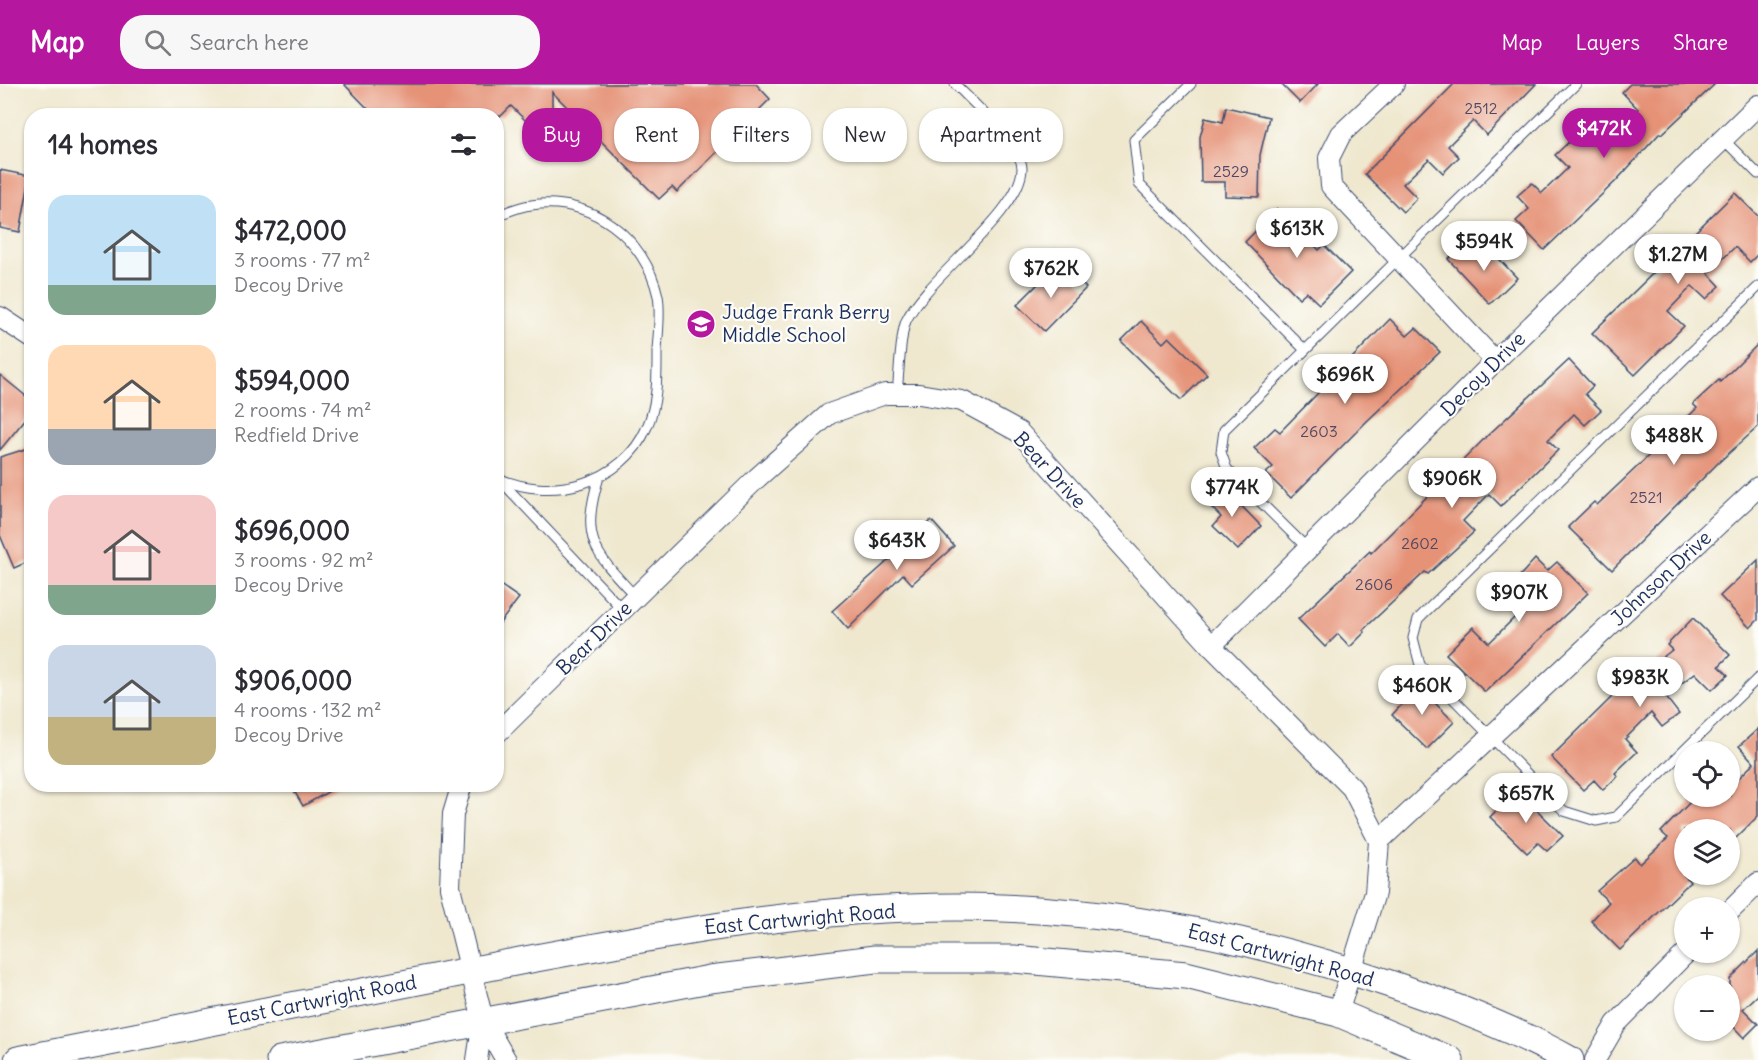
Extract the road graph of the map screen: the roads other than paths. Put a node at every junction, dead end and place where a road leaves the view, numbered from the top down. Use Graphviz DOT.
graph roads {
  1 [pos="955,84"];
  2 [pos="1191,84"];
  3 [pos="1394,84"];
  4 [pos="1576,84"];
  5 [pos="1758,105"];
  6 [pos="1723,139"];
  7 [pos="1758,174"];
  8 [pos="504,213"];
  9 [pos="1398,258"];
  10 [pos="1758,287"];
  11 [pos="0,317"];
  12 [pos="24,333"];
  13 [pos="1305,350"];
  14 [pos="1495,361"];
  15 [pos="897,394"];
  16 [pos="599,477"];
  17 [pos="504,480"];
  18 [pos="504,485"];
  19 [pos="1758,487"];
  20 [pos="1308,549"];
  21 [pos="629,604"];
  22 [pos="1211,646"];
  23 [pos="1758,678"];
  24 [pos="504,726"];
  25 [pos="1491,737"];
  26 [pos="460,792"];
  27 [pos="1379,841"];
  28 [pos="1758,883"];
  29 [pos="1740,901"];
  30 [pos="1677,963"];
  31 [pos="471,970"];
  32 [pos="1351,971"];
  33 [pos="1338,1014"];
  34 [pos="483,1020"];
  35 [pos="18,1060"];
  36 [pos="280,1060"];
  37 [pos="477,1060"];
  38 [pos="506,1060"];
  39 [pos="1449,1060"];
  40 [pos="1570,1060"];
  41 [pos="1595,1060"];
  1 -- 15 [label="lane"];
  2 -- 13 [label="lane"];
  3 -- 9 [label="street"];
  4 -- 9 [label="lane"];
  5 -- 6 [label="street, Decoy Drive"];
  6 -- 7 [label="lane"];
  6 -- 14 [label="street, Decoy Drive"];
  8 -- 16 [label="lane"];
  9 -- 13 [label="lane"];
  9 -- 14 [label="street"];
  10 -- 25 [label="lane"];
  11 -- 12 [label="street"];
  13 -- 20 [label="lane"];
  14 -- 20 [label="street, Decoy Drive"];
  15 -- 21 [label="street, Bear Drive"];
  15 -- 22 [label="street, Bear Drive"];
  16 -- 17 [label="lane"];
  16 -- 21 [label="lane"];
  18 -- 21 [label="lane"];
  19 -- 25 [label="street, Johnson Drive"];
  20 -- 22 [label="street, Decoy Drive"];
  21 -- 24 [label="street, Bear Drive"];
  22 -- 27 [label="street, Bear Drive"];
  23 -- 25 [label="lane"];
  25 -- 27 [label="street, Johnson Drive"];
  26 -- 31 [label="street"];
  27 -- 32 [label="street"];
  28 -- 29 [label="street"];
  30 -- 41 [label="street"];
  31 -- 32 [label="main road, East Cartwright Road"];
  31 -- 34 [label="street"];
  31 -- 35 [label="main road, East Cartwright Road"];
  32 -- 33 [label="street"];
  32 -- 40 [label="main road, East Cartwright Road"];
  33 -- 34 [label="main road"];
  33 -- 39 [label="main road"];
  34 -- 36 [label="main road"];
  34 -- 37 [label="street"];
  34 -- 38 [label="street"];
}
